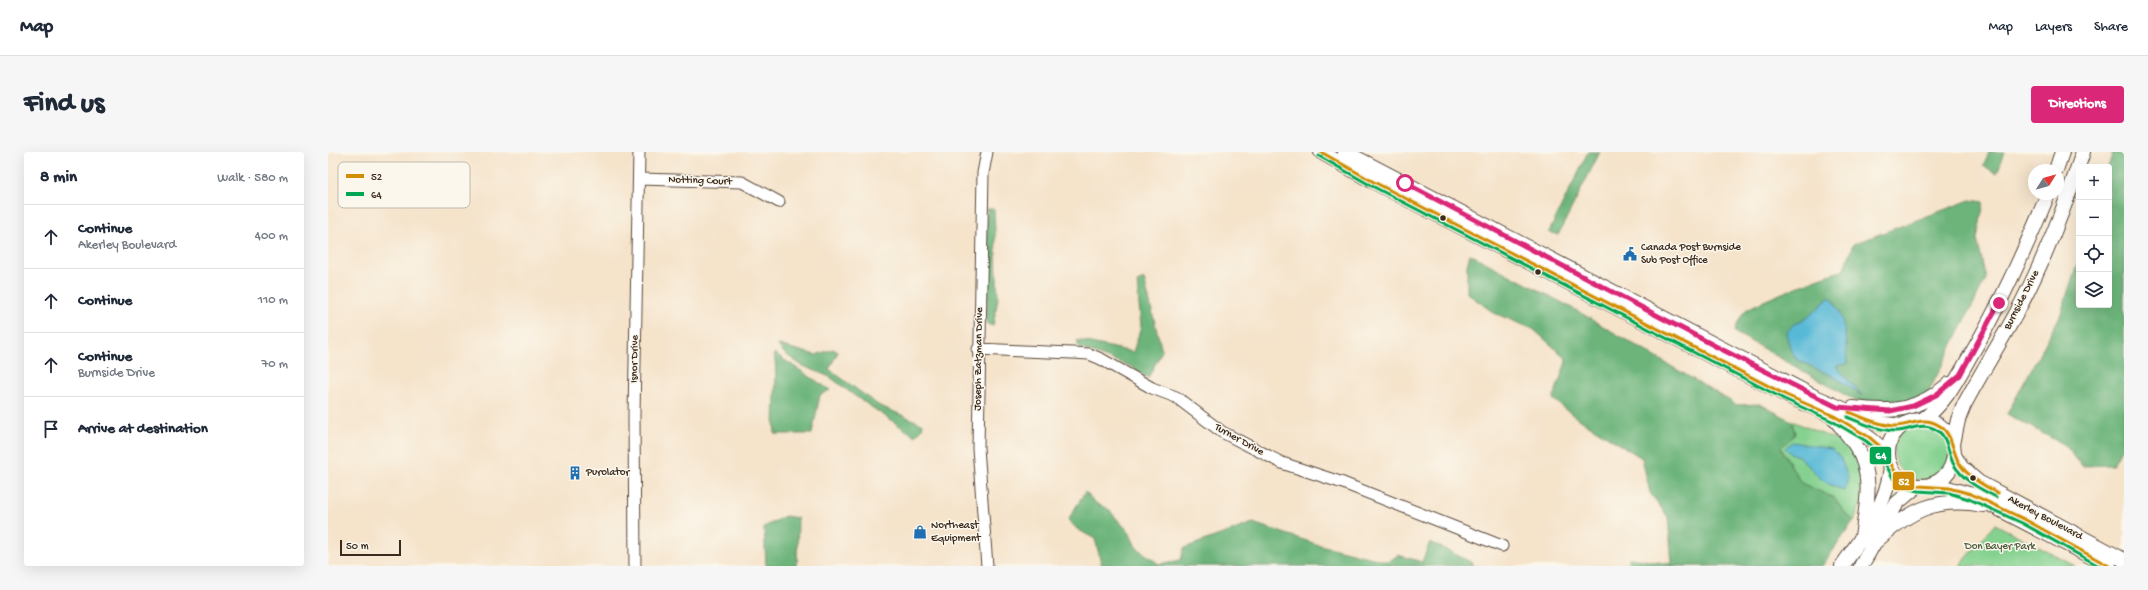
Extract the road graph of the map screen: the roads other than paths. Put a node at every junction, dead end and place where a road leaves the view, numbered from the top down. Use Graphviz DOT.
graph roads {
  1 [pos="639,152"];
  2 [pos="987,152"];
  3 [pos="1321,152"];
  4 [pos="1345,152"];
  5 [pos="2062,152"];
  6 [pos="2083,152"];
  7 [pos="2058,164"];
  8 [pos="640,179"];
  9 [pos="2045,200"];
  10 [pos="780,202"];
  11 [pos="978,349"];
  12 [pos="1960,375"];
  13 [pos="1836,412"];
  14 [pos="1922,420"];
  15 [pos="1902,426"];
  16 [pos="1954,450"];
  17 [pos="1889,460"];
  18 [pos="1922,486"];
  19 [pos="2001,508"];
  20 [pos="1868,539"];
  21 [pos="1502,546"];
  22 [pos="2124,560"];
  23 [pos="635,566"];
  24 [pos="987,566"];
  25 [pos="1842,566"];
  26 [pos="1861,566"];
  27 [pos="2109,566"];
  1 -- 8 [label="street, Isnor Drive"];
  2 -- 11 [label="street, Joseph Zatzman Drive"];
  3 -- 13 [label="main road"];
  4 -- 13 [label="main road"];
  5 -- 7 [label="main road"];
  6 -- 16 [label="main road, Burnside Drive"];
  8 -- 10 [label="street, Notting Court"];
  8 -- 23 [label="street, Isnor Drive"];
  9 -- 12 [label="main road, Burnside Drive"];
  11 -- 21 [label="street, Turner Drive"];
  11 -- 24 [label="street, Joseph Zatzman Drive"];
  12 -- 13 [label="main road"];
  12 -- 14 [label="main road, Burnside Drive"];
  13 -- 15 [label="main road"];
  13 -- 17 [label="main road"];
  13 -- 20 [label="main road"];
  14 -- 15 [label="main road"];
  14 -- 16 [label="main road"];
  15 -- 17 [label="main road"];
  16 -- 18 [label="main road"];
  16 -- 22 [label="main road, Akerley Boulevard"];
  17 -- 18 [label="main road"];
  17 -- 20 [label="main road"];
  18 -- 19 [label="main road, Akerley Boulevard"];
  18 -- 20 [label="main road"];
  19 -- 20 [label="main road"];
  19 -- 27 [label="main road, Akerley Boulevard"];
  20 -- 25 [label="main road"];
  20 -- 26 [label="main road"];
}
